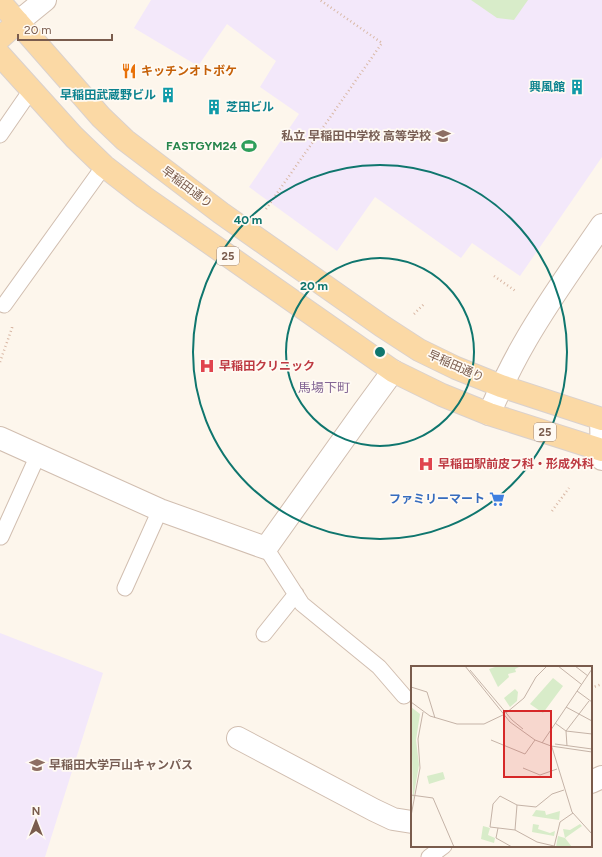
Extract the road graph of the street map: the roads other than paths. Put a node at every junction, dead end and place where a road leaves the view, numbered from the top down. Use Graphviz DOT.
graph roads {
  1 [pos="45,0"];
  2 [pos="0,2"];
  3 [pos="18,22"];
  4 [pos="0,38"];
  5 [pos="0,55"];
  6 [pos="31,90"];
  7 [pos="0,135"];
  8 [pos="104,166"];
  9 [pos="602,224"];
  10 [pos="4,305"];
  11 [pos="393,371"];
  12 [pos="501,386"];
  13 [pos="489,414"];
  14 [pos="602,419"];
  15 [pos="0,438"];
  16 [pos="602,453"];
  17 [pos="38,455"];
  18 [pos="160,510"];
  19 [pos="1,537"];
  20 [pos="266,548"];
  21 [pos="125,588"];
  22 [pos="296,594"];
  23 [pos="264,634"];
  24 [pos="404,696"];
  25 [pos="238,738"];
  26 [pos="602,777"];
  27 [pos="592,782"];
  28 [pos="411,822"];
  29 [pos="443,847"];
  30 [pos="429,857"];
  1 -- 3 [label="street"];
  2 -- 3 [label="main road, 早稲田通り / 25"];
  3 -- 4 [label="main road"];
  3 -- 12 [label="main road, 早稲田通り / 25"];
  5 -- 6 [label="main road, 25"];
  6 -- 7 [label="lane"];
  6 -- 8 [label="main road, 25"];
  8 -- 10 [label="lane"];
  8 -- 11 [label="main road, 25"];
  9 -- 12 [label="street"];
  11 -- 13 [label="main road, 25"];
  11 -- 20 [label="street"];
  12 -- 13 [label="street"];
  12 -- 14 [label="main road, 早稲田通り / 25"];
  13 -- 16 [label="main road, 25"];
  14 -- 16 [label="street"];
  15 -- 17 [label="street"];
  17 -- 18 [label="street"];
  17 -- 19 [label="lane"];
  18 -- 20 [label="street"];
  18 -- 21 [label="lane"];
  20 -- 22 [label="lane"];
  22 -- 23 [label="lane"];
  22 -- 24 [label="lane"];
  25 -- 28 [label="street"];
  26 -- 27 [label="street"];
  29 -- 30 [label="lane"];
}
